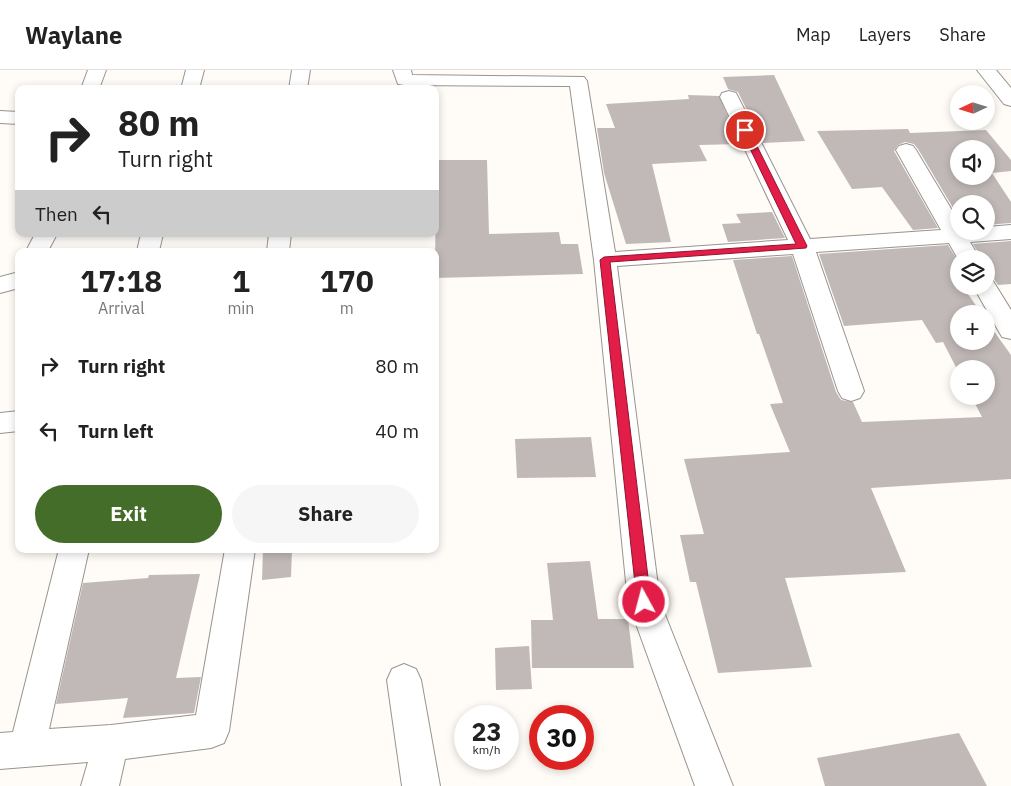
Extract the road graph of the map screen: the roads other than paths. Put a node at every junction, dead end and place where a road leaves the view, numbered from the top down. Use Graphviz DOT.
graph roads {
  1 [pos="97,70"];
  2 [pos="195,70"];
  3 [pos="301,70"];
  4 [pos="402,70"];
  5 [pos="986,70"];
  6 [pos="577,76"];
  7 [pos="91,85"];
  8 [pos="191,85"];
  9 [pos="299,85"];
  10 [pos="728,97"];
  11 [pos="1011,100"];
  12 [pos="0,117"];
  13 [pos="15,118"];
  14 [pos="906,150"];
  15 [pos="950,226"];
  16 [pos="1011,232"];
  17 [pos="995,233"];
  18 [pos="950,236"];
  19 [pos="802,246"];
  20 [pos="604,260"];
  21 [pos="15,281"];
  22 [pos="0,285"];
  23 [pos="990,295"];
  24 [pos="1011,331"];
  25 [pos="851,391"];
  26 [pos="15,421"];
  27 [pos="0,423"];
  28 [pos="73,553"];
  29 [pos="239,553"];
  30 [pos="404,680"];
  31 [pos="111,743"];
  32 [pos="13,749"];
  33 [pos="100,786"];
  34 [pos="421,786"];
  35 [pos="714,786"];
  1 -- 7 [label="street"];
  2 -- 8 [label="street"];
  3 -- 9 [label="street"];
  4 -- 6 [label="street"];
  5 -- 11 [label="street"];
  6 -- 20 [label="street"];
  10 -- 19 [label="street"];
  12 -- 13 [label="street"];
  14 -- 15 [label="street"];
  16 -- 17 [label="street"];
  18 -- 19 [label="street"];
  19 -- 20 [label="street"];
  19 -- 25 [label="street"];
  20 -- 35 [label="street"];
  21 -- 22 [label="street"];
  23 -- 24 [label="street"];
  26 -- 27 [label="street"];
  28 -- 32 [label="street"];
  29 -- 31 [label="street"];
  30 -- 34 [label="street"];
  31 -- 32 [label="street"];
  31 -- 33 [label="street"];
}
